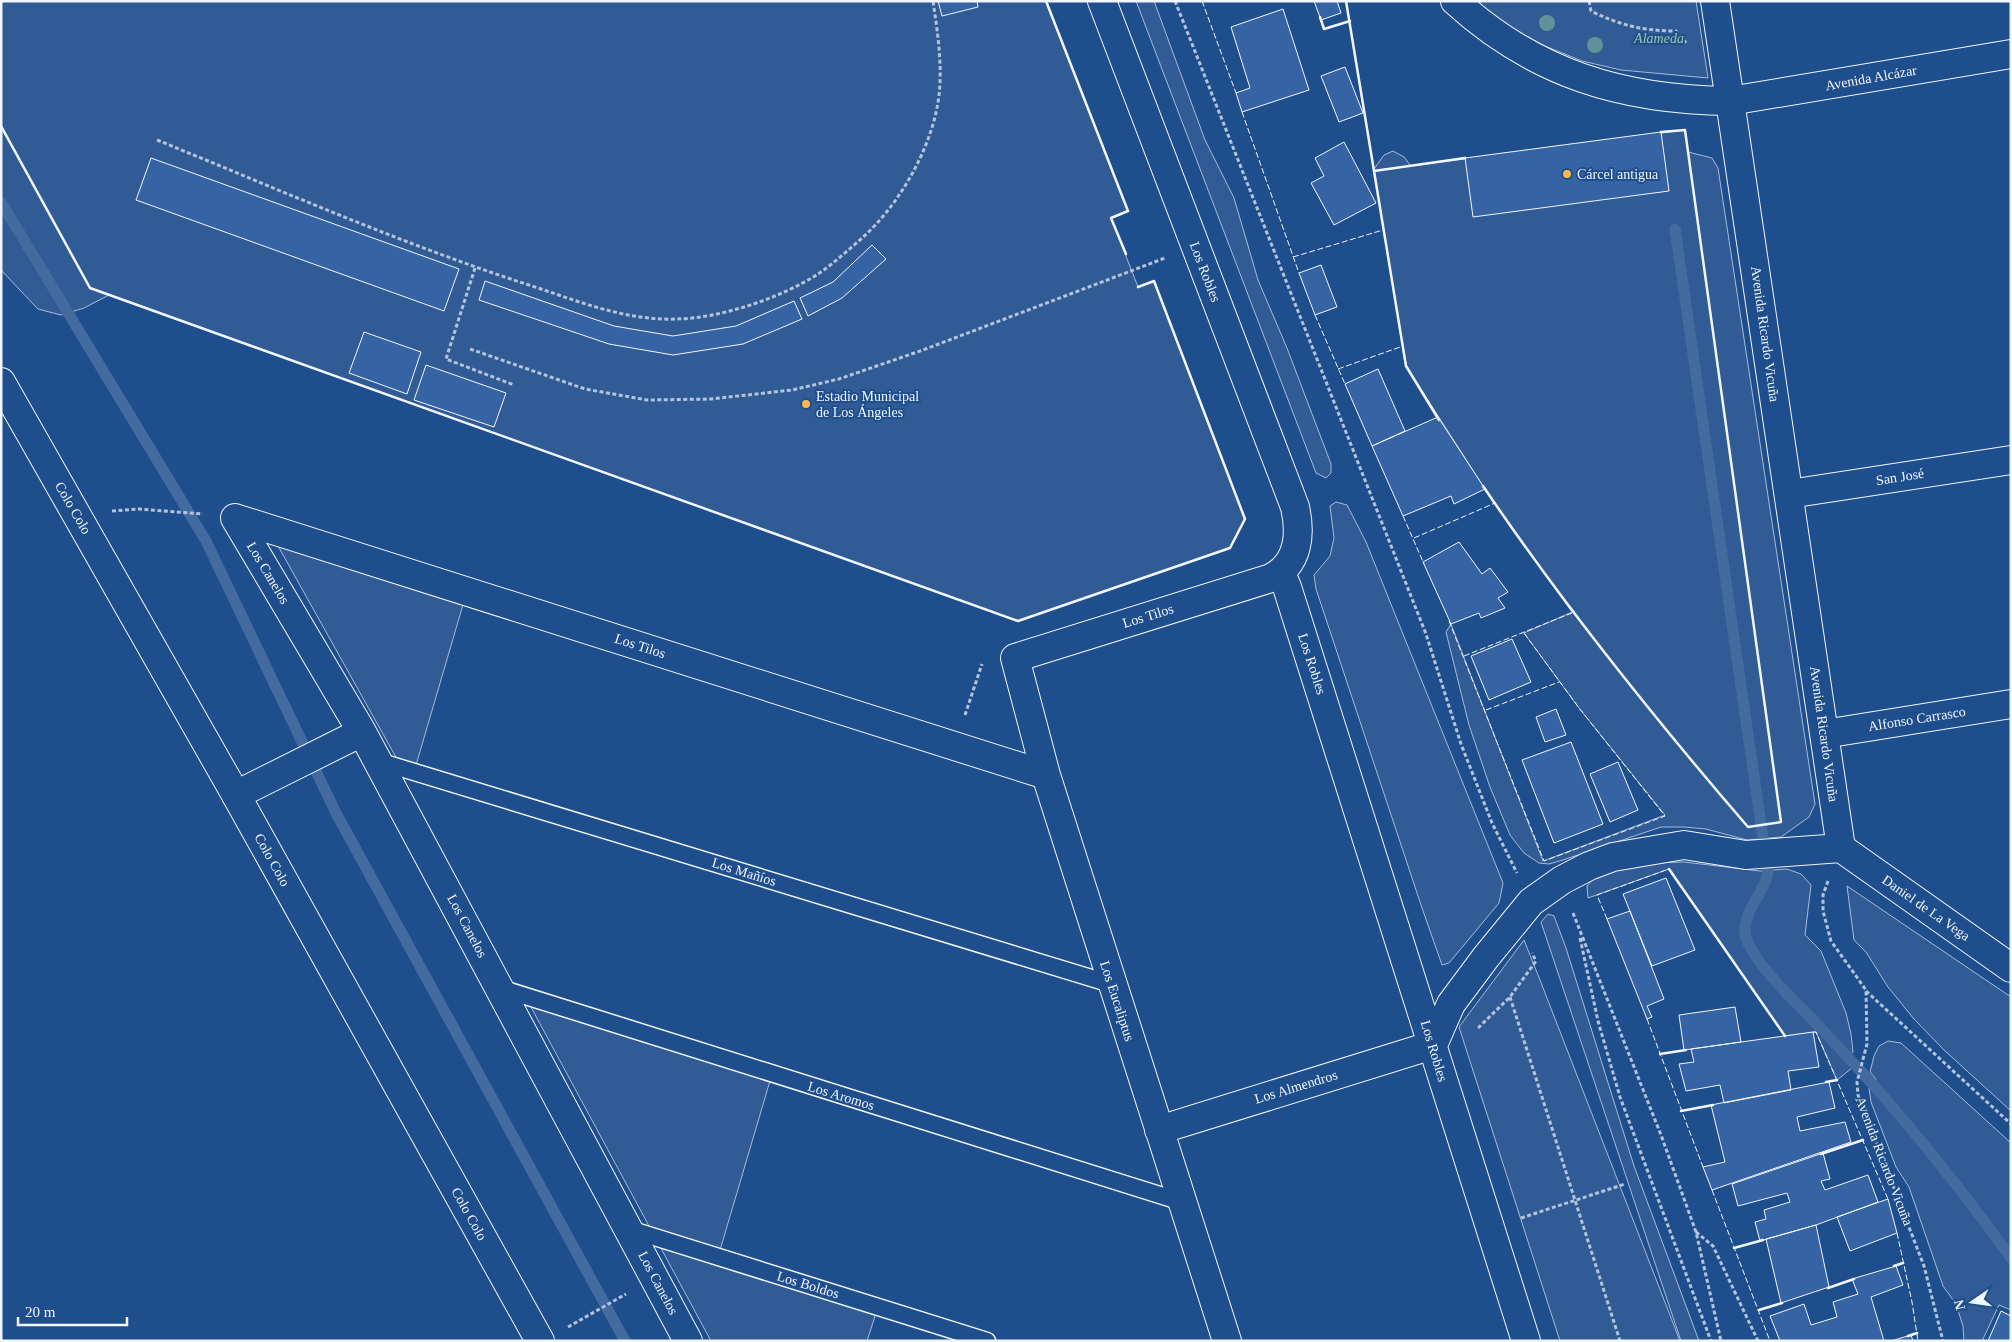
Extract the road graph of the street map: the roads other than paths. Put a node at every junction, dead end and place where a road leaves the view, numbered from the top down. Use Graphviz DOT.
graph roads {
  1 [pos="1102,1"];
  2 [pos="1454,1"];
  3 [pos="1715,1"];
  4 [pos="2011,54"];
  5 [pos="1730,101"];
  6 [pos="1,382"];
  7 [pos="2011,460"];
  8 [pos="1789,494"];
  9 [pos="235,518"];
  10 [pos="1281,573"];
  11 [pos="1016,658"];
  12 [pos="2011,704"];
  13 [pos="362,732"];
  14 [pos="1824,734"];
  15 [pos="378,761"];
  16 [pos="1046,775"];
  17 [pos="236,795"];
  18 [pos="1841,848"];
  19 [pos="2011,968"];
  20 [pos="1111,984"];
  21 [pos="500,988"];
  22 [pos="1433,1045"];
  23 [pos="1159,1130"];
  24 [pos="1182,1202"];
  25 [pos="629,1229"];
  26 [pos="540,1341"];
  27 [pos="688,1341"];
  28 [pos="987,1341"];
  29 [pos="1227,1341"];
  30 [pos="1526,1341"];
  1 -- 10 [label="street, Los Robles"];
  2 -- 5 [label="street"];
  3 -- 5 [label="street, Avenida Ricardo Vicuña"];
  4 -- 5 [label="street, Avenida Alcázar"];
  5 -- 8 [label="street, Avenida Ricardo Vicuña"];
  6 -- 17 [label="street, Colo Colo"];
  7 -- 8 [label="street, San José"];
  8 -- 14 [label="street, Avenida Ricardo Vicuña"];
  9 -- 13 [label="street, Los Canelos"];
  9 -- 16 [label="street, Los Tilos"];
  10 -- 11 [label="street, Los Tilos"];
  10 -- 22 [label="street, Los Robles"];
  11 -- 16 [label="street, Los Eucaliptus"];
  12 -- 14 [label="street, Alfonso Carrasco"];
  13 -- 15 [label="street, Los Canelos"];
  13 -- 17 [label="street"];
  14 -- 18 [label="street, Avenida Ricardo Vicuña"];
  15 -- 20 [label="lane, Los Mañíos"];
  15 -- 21 [label="street, Los Canelos"];
  16 -- 20 [label="street, Los Eucaliptus"];
  17 -- 26 [label="street, Colo Colo"];
  18 -- 19 [label="street, Daniel de La Vega"];
  18 -- 22 [label="street"];
  20 -- 23 [label="street, Los Eucaliptus"];
  21 -- 24 [label="lane, Los Aromos"];
  21 -- 25 [label="street, Los Canelos"];
  22 -- 23 [label="street, Los Almendros"];
  22 -- 30 [label="street, Los Robles"];
  23 -- 24 [label="street, Los Eucaliptus"];
  24 -- 29 [label="street, Los Eucaliptus"];
  25 -- 27 [label="street, Los Canelos"];
  25 -- 28 [label="lane, Los Boldos"];
}
